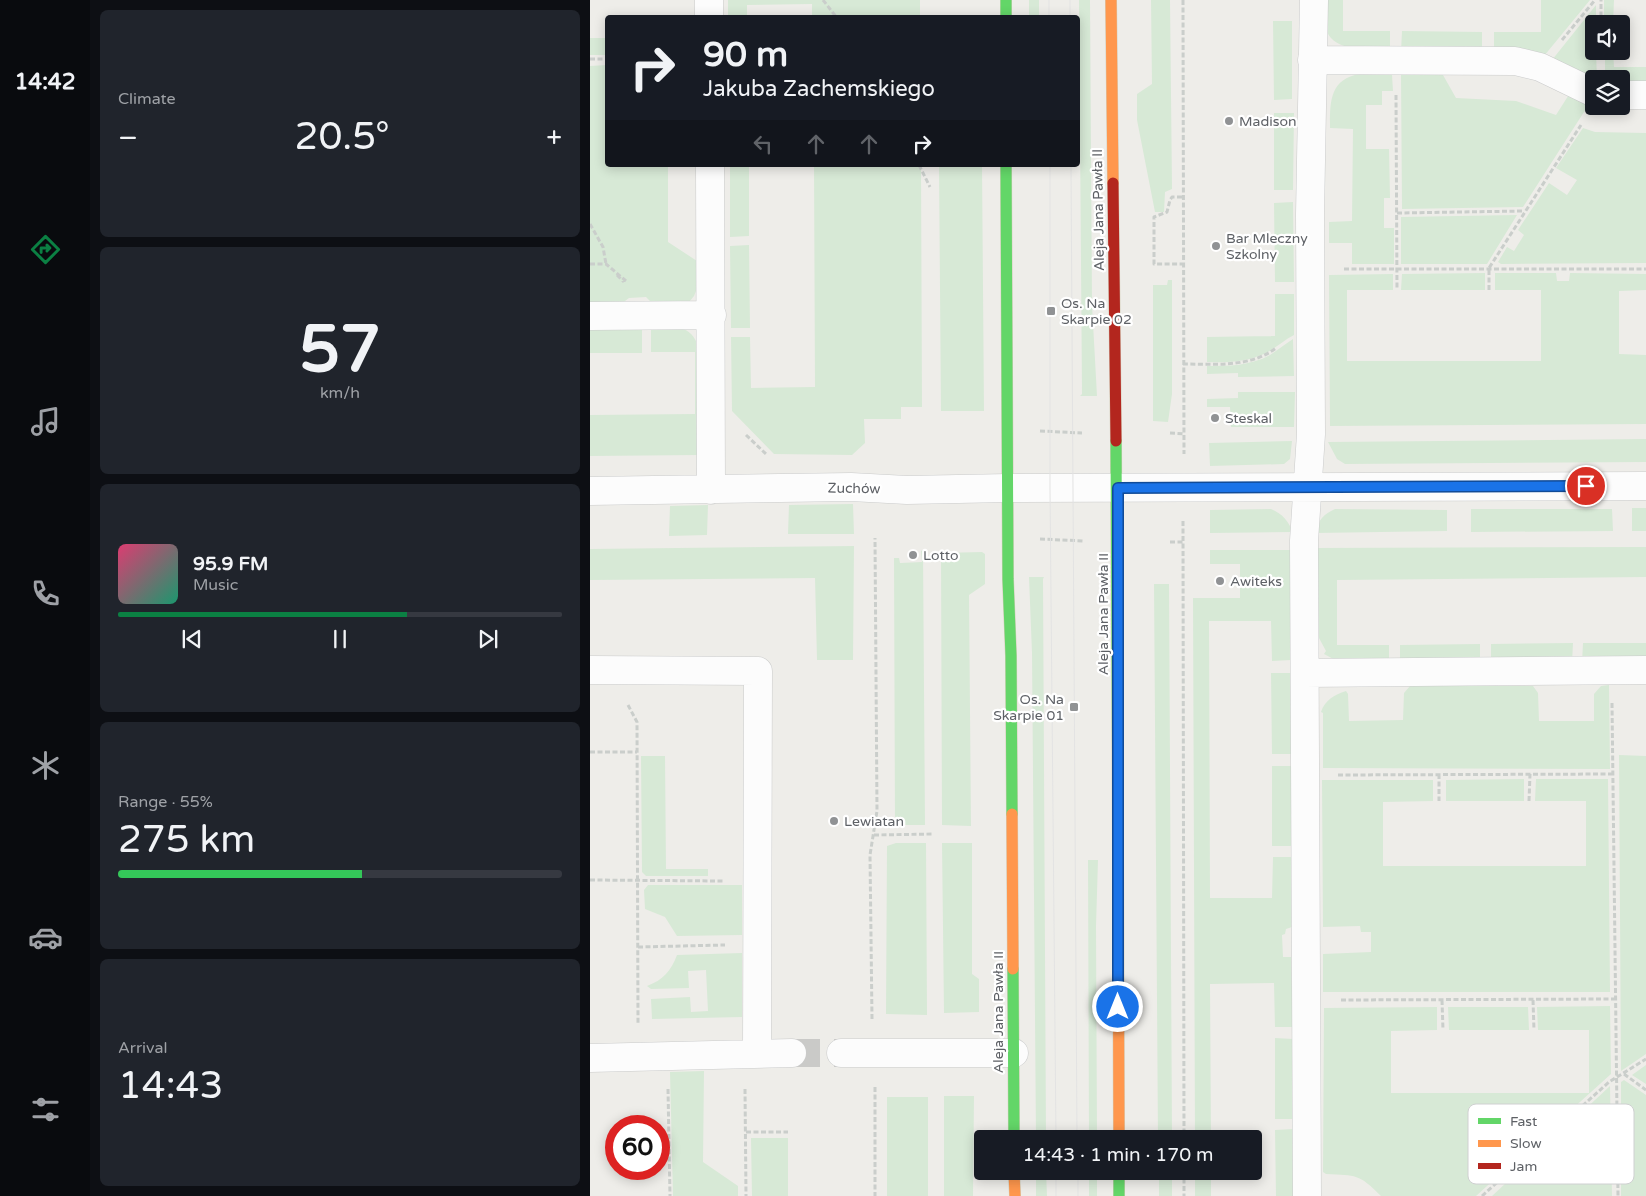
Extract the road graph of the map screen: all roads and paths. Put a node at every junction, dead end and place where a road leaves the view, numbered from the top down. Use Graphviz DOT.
graph roads {
  1 [pos="709,0"];
  2 [pos="823,0"];
  3 [pos="1006,0"];
  4 [pos="1111,0"];
  5 [pos="1183,0"];
  6 [pos="1314,0"];
  7 [pos="1595,0"];
  8 [pos="1601,0"];
  9 [pos="709,15"];
  10 [pos="835,15"];
  11 [pos="1006,15"];
  12 [pos="1601,15"];
  13 [pos="1560,43"];
  14 [pos="590,59"];
  15 [pos="605,59"];
  16 [pos="1312,60"];
  17 [pos="1585,89"];
  18 [pos="1396,90"];
  19 [pos="1630,95"];
  20 [pos="1646,95"];
  21 [pos="1583,122"];
  22 [pos="710,167"];
  23 [pos="920,167"];
  24 [pos="1006,167"];
  25 [pos="930,188"];
  26 [pos="1182,197"];
  27 [pos="1525,211"];
  28 [pos="1398,213"];
  29 [pos="590,224"];
  30 [pos="590,264"];
  31 [pos="606,264"];
  32 [pos="1183,264"];
  33 [pos="1397,268"];
  34 [pos="1489,268"];
  35 [pos="1646,268"];
  36 [pos="1335,269"];
  37 [pos="617,275"];
  38 [pos="1397,290"];
  39 [pos="1489,290"];
  40 [pos="712,315"];
  41 [pos="590,316"];
  42 [pos="1311,336"];
  43 [pos="1183,364"];
  44 [pos="740,430"];
  45 [pos="1043,432"];
  46 [pos="1081,433"];
  47 [pos="1170,433"];
  48 [pos="1184,434"];
  49 [pos="767,455"];
  50 [pos="1184,461"];
  51 [pos="1646,486"];
  52 [pos="1008,488"];
  53 [pos="1118,488"];
  54 [pos="1307,488"];
  55 [pos="711,490"];
  56 [pos="590,491"];
  57 [pos="1183,517"];
  58 [pos="876,538"];
  59 [pos="1045,539"];
  60 [pos="1081,541"];
  61 [pos="1170,542"];
  62 [pos="1182,542"];
  63 [pos="590,670"];
  64 [pos="1646,670"];
  65 [pos="1305,673"];
  66 [pos="628,697"];
  67 [pos="1612,698"];
  68 [pos="590,752"];
  69 [pos="637,752"];
  70 [pos="1439,774"];
  71 [pos="1530,774"];
  72 [pos="1613,774"];
  73 [pos="1305,775"];
  74 [pos="1439,801"];
  75 [pos="1529,801"];
  76 [pos="934,834"];
  77 [pos="874,835"];
  78 [pos="590,880"];
  79 [pos="639,880"];
  80 [pos="733,881"];
  81 [pos="733,945"];
  82 [pos="638,946"];
  83 [pos="1338,1000"];
  84 [pos="1442,1000"];
  85 [pos="1533,1000"];
  86 [pos="1615,1000"];
  87 [pos="872,1021"];
  88 [pos="1443,1030"];
  89 [pos="1534,1030"];
  90 [pos="792,1053"];
  91 [pos="841,1053"];
  92 [pos="1014,1053"];
  93 [pos="757,1054"];
  94 [pos="638,1057"];
  95 [pos="590,1058"];
  96 [pos="1646,1059"];
  97 [pos="1624,1074"];
  98 [pos="1616,1078"];
  99 [pos="668,1079"];
  100 [pos="875,1082"];
  101 [pos="1646,1090"];
  102 [pos="745,1099"];
  103 [pos="1585,1104"];
  104 [pos="1616,1104"];
  105 [pos="1014,1130"];
  106 [pos="1119,1130"];
  107 [pos="1184,1130"];
  108 [pos="746,1132"];
  109 [pos="788,1132"];
  110 [pos="1014,1180"];
  111 [pos="1119,1180"];
  112 [pos="1184,1180"];
  113 [pos="1495,1184"];
  114 [pos="670,1196"];
  115 [pos="746,1196"];
  116 [pos="875,1196"];
  117 [pos="1014,1196"];
  118 [pos="1119,1196"];
  119 [pos="1184,1196"];
  120 [pos="1307,1196"];
  121 [pos="1482,1196"];
  1 -- 9 [label="street"];
  2 -- 10 [label="path"];
  3 -- 11 [label="main road"];
  4 -- 53 [label="main road, Aleja Jana Pawła II"];
  5 -- 26 [label="path"];
  6 -- 16 [label="street"];
  7 -- 13 [label="path"];
  8 -- 12 [label="path"];
  14 -- 15 [label="path"];
  16 -- 17 [label="street"];
  16 -- 42 [label="street"];
  18 -- 28 [label="path"];
  19 -- 20 [label="street"];
  21 -- 27 [label="path"];
  22 -- 40 [label="street"];
  23 -- 25 [label="path"];
  24 -- 52 [label="main road, Aleja Jana Pawła II"];
  26 -- 32 [label="path"];
  26 -- 32 [label="path"];
  27 -- 28 [label="path"];
  27 -- 34 [label="path"];
  28 -- 33 [label="path"];
  29 -- 31 [label="path"];
  30 -- 31 [label="path"];
  31 -- 37 [label="path"];
  32 -- 43 [label="path"];
  33 -- 34 [label="path"];
  33 -- 36 [label="path"];
  33 -- 38 [label="path"];
  34 -- 35 [label="path"];
  34 -- 39 [label="path"];
  40 -- 41 [label="street"];
  40 -- 55 [label="street"];
  42 -- 43 [label="path"];
  42 -- 54 [label="street"];
  43 -- 48 [label="path"];
  44 -- 49 [label="path"];
  45 -- 46 [label="path"];
  47 -- 48 [label="path"];
  48 -- 50 [label="path"];
  51 -- 54 [label="street, Zuchów"];
  52 -- 53 [label="street, Zuchów"];
  52 -- 55 [label="street, Zuchów"];
  52 -- 92 [label="main road, Aleja Jana Pawła II"];
  53 -- 54 [label="street, Zuchów"];
  53 -- 106 [label="main road, Aleja Jana Pawła II"];
  54 -- 65 [label="street"];
  55 -- 56 [label="street, Zuchów"];
  57 -- 62 [label="path"];
  58 -- 77 [label="path"];
  59 -- 60 [label="path"];
  61 -- 62 [label="path"];
  62 -- 107 [label="path"];
  63 -- 93 [label="street"];
  64 -- 65 [label="street"];
  65 -- 73 [label="street"];
  66 -- 69 [label="path"];
  67 -- 72 [label="path"];
  68 -- 69 [label="path"];
  69 -- 79 [label="path"];
  70 -- 71 [label="path"];
  70 -- 73 [label="path"];
  70 -- 74 [label="path"];
  71 -- 72 [label="path"];
  71 -- 75 [label="path"];
  72 -- 86 [label="path"];
  73 -- 120 [label="street"];
  76 -- 77 [label="path"];
  77 -- 87 [label="path"];
  78 -- 79 [label="path"];
  79 -- 80 [label="path"];
  79 -- 82 [label="path"];
  81 -- 82 [label="path"];
  82 -- 94 [label="path"];
  83 -- 84 [label="path"];
  84 -- 85 [label="path"];
  84 -- 88 [label="path"];
  85 -- 86 [label="path"];
  85 -- 89 [label="path"];
  86 -- 98 [label="path"];
  90 -- 93 [label="street"];
  91 -- 92 [label="street"];
  92 -- 105 [label="main road, Aleja Jana Pawła II"];
  93 -- 94 [label="street"];
  94 -- 95 [label="street"];
  96 -- 97 [label="path"];
  97 -- 98 [label="path"];
  97 -- 101 [label="path"];
  98 -- 103 [label="path"];
  98 -- 104 [label="path"];
  99 -- 114 [label="path"];
  100 -- 116 [label="path"];
  102 -- 108 [label="path"];
  108 -- 109 [label="path"];
  108 -- 115 [label="path"];
  110 -- 117 [label="main road"];
  111 -- 118 [label="main road"];
  112 -- 119 [label="path"];
  113 -- 121 [label="path"];
}
